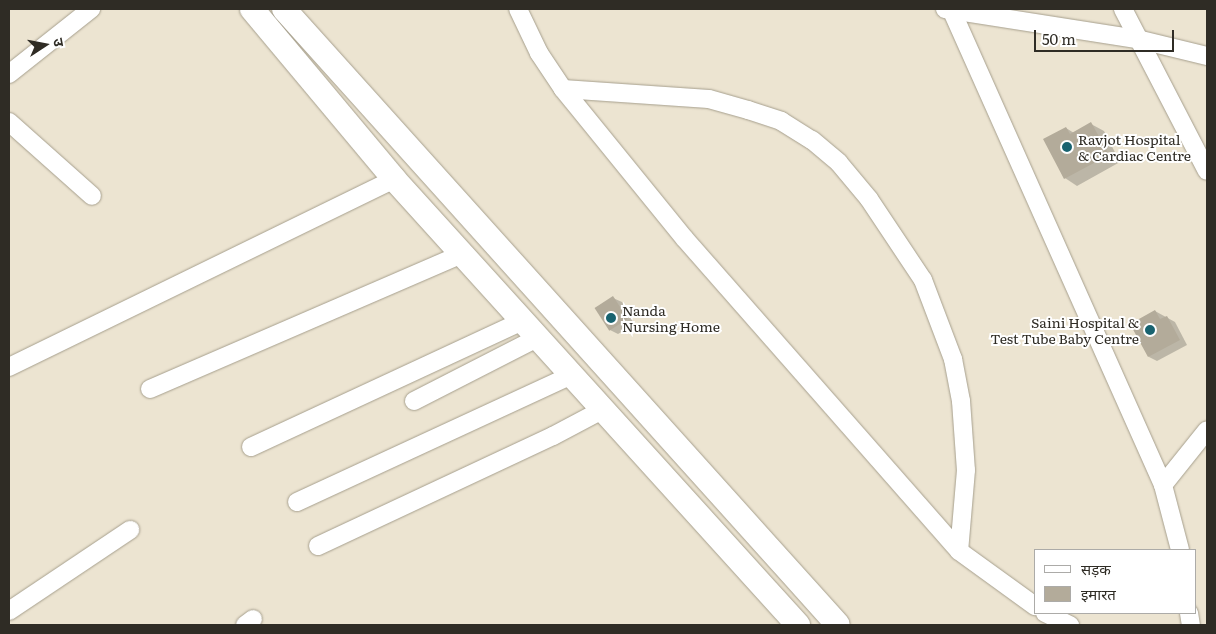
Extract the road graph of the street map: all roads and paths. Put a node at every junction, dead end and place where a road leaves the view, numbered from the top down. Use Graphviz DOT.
graph roads {
  1 [pos="90,9"];
  2 [pos="252,9"];
  3 [pos="284,9"];
  4 [pos="518,9"];
  5 [pos="949,9"];
  6 [pos="1123,9"];
  7 [pos="1137,39"];
  8 [pos="1207,56"];
  9 [pos="9,74"];
  10 [pos="563,89"];
  11 [pos="9,122"];
  12 [pos="1207,171"];
  13 [pos="394,179"];
  14 [pos="92,196"];
  15 [pos="464,253"];
  16 [pos="524,320"];
  17 [pos="539,337"];
  18 [pos="9,367"];
  19 [pos="572,375"];
  20 [pos="150,389"];
  21 [pos="414,401"];
  22 [pos="602,410"];
  23 [pos="1207,430"];
  24 [pos="251,447"];
  25 [pos="1163,485"];
  26 [pos="297,502"];
  27 [pos="130,530"];
  28 [pos="318,546"];
  29 [pos="1180,549"];
  30 [pos="960,551"];
  31 [pos="1034,605"];
  32 [pos="9,611"];
  33 [pos="1046,614"];
  34 [pos="798,625"];
  35 [pos="838,625"];
  36 [pos="1070,625"];
  1 -- 9 [label="street"];
  2 -- 13 [label="main road"];
  3 -- 35 [label="main road"];
  4 -- 10 [label="street"];
  5 -- 7 [label="street"];
  5 -- 25 [label="street"];
  6 -- 7 [label="street"];
  7 -- 8 [label="street"];
  7 -- 12 [label="street"];
  10 -- 30 [label="street"];
  10 -- 30 [label="street"];
  11 -- 14 [label="street"];
  13 -- 15 [label="main road"];
  13 -- 18 [label="street"];
  15 -- 16 [label="main road"];
  15 -- 20 [label="street"];
  16 -- 17 [label="main road"];
  16 -- 24 [label="street"];
  17 -- 19 [label="main road"];
  17 -- 21 [label="street"];
  19 -- 22 [label="main road"];
  19 -- 26 [label="street"];
  22 -- 28 [label="street"];
  22 -- 34 [label="main road"];
  23 -- 25 [label="street"];
  25 -- 29 [label="street"];
  27 -- 32 [label="street"];
  30 -- 31 [label="street"];
  33 -- 36 [label="street"];
}
